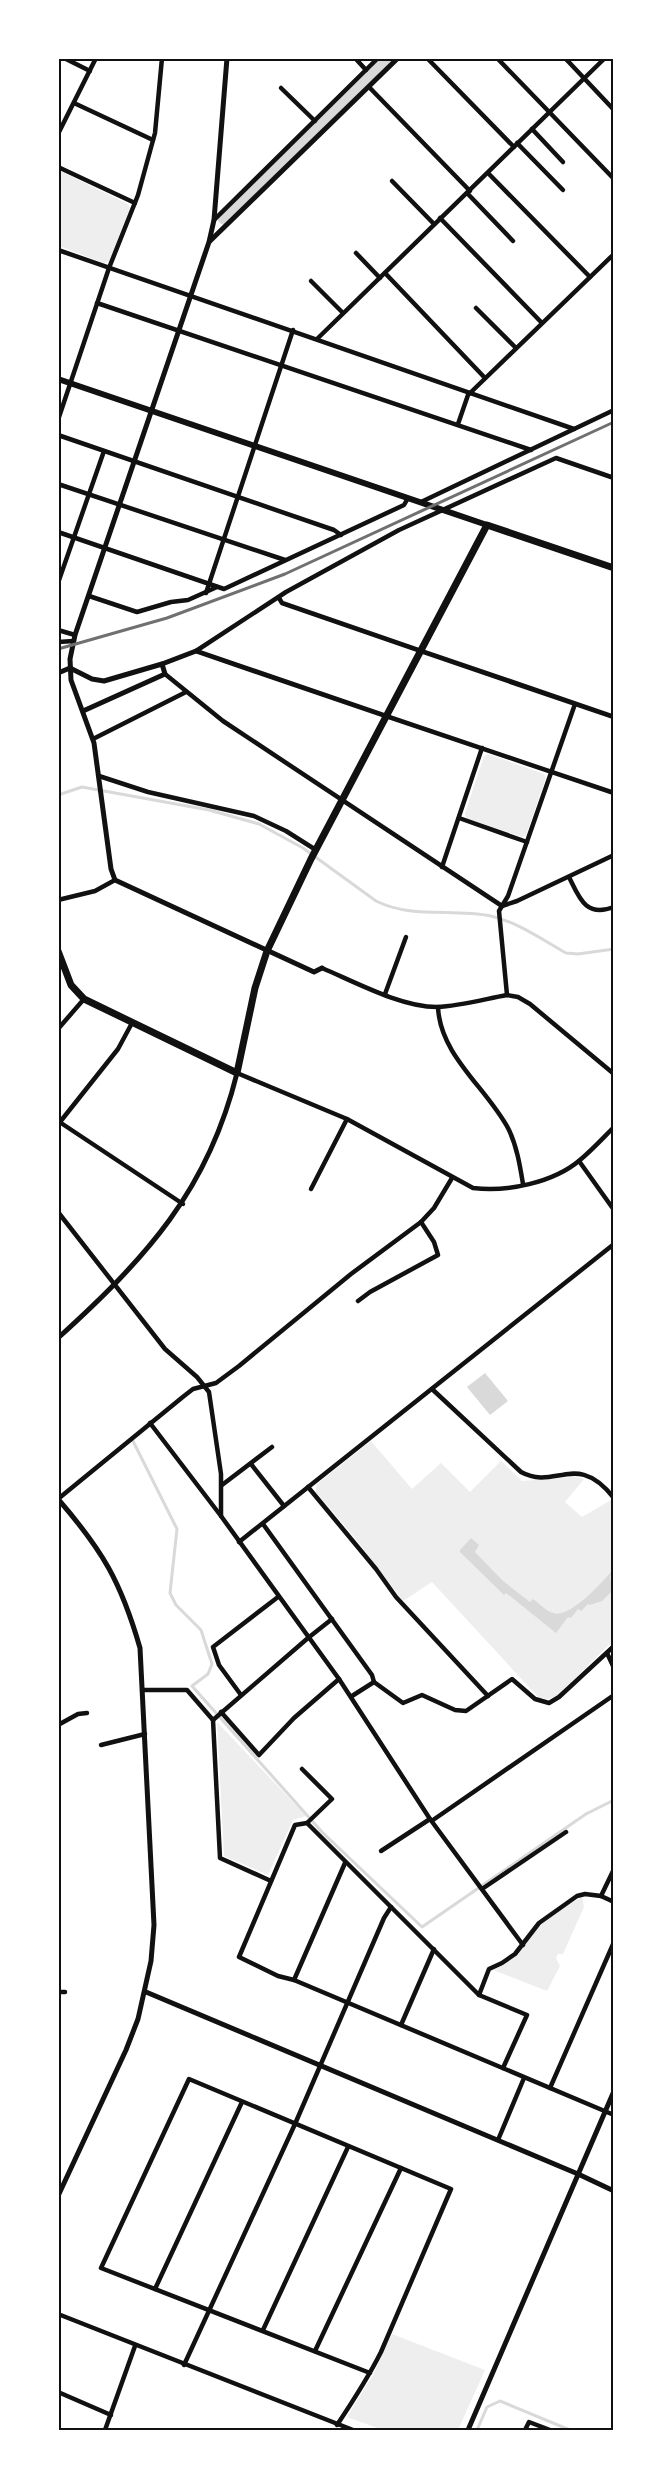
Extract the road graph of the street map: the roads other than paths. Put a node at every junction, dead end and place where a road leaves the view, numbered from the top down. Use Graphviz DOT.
graph roads {
  1 [pos="64,58"];
  2 [pos="96,58"];
  3 [pos="162,58"];
  4 [pos="227,58"];
  5 [pos="355,58"];
  6 [pos="378,58"];
  7 [pos="398,58"];
  8 [pos="427,58"];
  9 [pos="496,58"];
  10 [pos="565,58"];
  11 [pos="601,60"];
  12 [pos="366,70"];
  13 [pos="90,71"];
  14 [pos="584,80"];
  15 [pos="369,87"];
  16 [pos="281,88"];
  17 [pos="74,103"];
  18 [pos="614,111"];
  19 [pos="550,113"];
  20 [pos="315,121"];
  21 [pos="532,129"];
  22 [pos="58,134"];
  23 [pos="153,140"];
  24 [pos="516,145"];
  25 [pos="563,162"];
  26 [pos="58,167"];
  27 [pos="488,173"];
  28 [pos="613,177"];
  29 [pos="392,181"];
  30 [pos="563,190"];
  31 [pos="468,192"];
  32 [pos="135,203"];
  33 [pos="440,218"];
  34 [pos="214,220"];
  35 [pos="434,224"];
  36 [pos="513,241"];
  37 [pos="209,242"];
  38 [pos="58,250"];
  39 [pos="356,254"];
  40 [pos="614,254"];
  41 [pos="109,268"];
  42 [pos="385,273"];
  43 [pos="590,277"];
  44 [pos="380,278"];
  45 [pos="311,281"];
  46 [pos="190,296"];
  47 [pos="98,303"];
  48 [pos="476,308"];
  49 [pos="343,313"];
  50 [pos="542,323"];
  51 [pos="179,330"];
  52 [pos="292,330"];
  53 [pos="317,339"];
  54 [pos="516,348"];
  55 [pos="281,364"];
  56 [pos="485,378"];
  57 [pos="58,379"];
  58 [pos="71,383"];
  59 [pos="470,393"];
  60 [pos="153,410"];
  61 [pos="614,410"];
  62 [pos="58,420"];
  63 [pos="458,424"];
  64 [pos="574,429"];
  65 [pos="58,435"];
  66 [pos="256,445"];
  67 [pos="531,450"];
  68 [pos="104,451"];
  69 [pos="135,462"];
  70 [pos="614,478"];
  71 [pos="58,484"];
  72 [pos="89,495"];
  73 [pos="238,497"];
  74 [pos="408,498"];
  75 [pos="421,502"];
  76 [pos="120,505"];
  77 [pos="443,509"];
  78 [pos="487,525"];
  79 [pos="58,532"];
  80 [pos="341,535"];
  81 [pos="75,538"];
  82 [pos="224,541"];
  83 [pos="106,548"];
  84 [pos="285,560"];
  85 [pos="614,568"];
  86 [pos="58,583"];
  87 [pos="209,584"];
  88 [pos="217,587"];
  89 [pos="206,593"];
  90 [pos="89,596"];
  91 [pos="279,598"];
  92 [pos="58,630"];
  93 [pos="75,638"];
  94 [pos="58,642"];
  95 [pos="196,651"];
  96 [pos="421,651"];
  97 [pos="162,664"];
  98 [pos="70,668"];
  99 [pos="58,673"];
  100 [pos="165,674"];
  101 [pos="186,692"];
  102 [pos="575,704"];
  103 [pos="83,711"];
  104 [pos="386,716"];
  105 [pos="614,717"];
  106 [pos="93,739"];
  107 [pos="483,748"];
  108 [pos="552,772"];
  109 [pos="100,779"];
  110 [pos="614,793"];
  111 [pos="342,800"];
  112 [pos="459,818"];
  113 [pos="527,842"];
  114 [pos="315,851"];
  115 [pos="614,855"];
  116 [pos="442,867"];
  117 [pos="569,877"];
  118 [pos="115,880"];
  119 [pos="58,900"];
  120 [pos="502,906"];
  121 [pos="614,907"];
  122 [pos="406,937"];
  123 [pos="267,951"];
  124 [pos="59,952"];
  125 [pos="322,968"];
  126 [pos="385,994"];
  127 [pos="507,995"];
  128 [pos="84,999"];
  129 [pos="438,1007"];
  130 [pos="132,1023"];
  131 [pos="58,1029"];
  132 [pos="237,1073"];
  133 [pos="614,1074"];
  134 [pos="347,1119"];
  135 [pos="59,1122"];
  136 [pos="614,1127"];
  137 [pos="579,1161"];
  138 [pos="452,1178"];
  139 [pos="523,1184"];
  140 [pos="311,1189"];
  141 [pos="183,1203"];
  142 [pos="614,1210"];
  143 [pos="58,1212"];
  144 [pos="421,1221"];
  145 [pos="614,1244"];
  146 [pos="116,1285"];
  147 [pos="358,1301"];
  148 [pos="58,1338"];
  149 [pos="204,1387"];
  150 [pos="432,1389"];
  151 [pos="150,1423"];
  152 [pos="272,1447"];
  153 [pos="250,1464"];
  154 [pos="222,1485"];
  155 [pos="308,1487"];
  156 [pos="614,1498"];
  157 [pos="59,1499"];
  158 [pos="284,1506"];
  159 [pos="221,1516"];
  160 [pos="263,1524"];
  161 [pos="238,1542"];
  162 [pos="279,1597"];
  163 [pos="332,1619"];
  164 [pos="308,1638"];
  165 [pos="614,1646"];
  166 [pos="607,1653"];
  167 [pos="614,1668"];
  168 [pos="339,1679"];
  169 [pos="374,1682"];
  170 [pos="144,1690"];
  171 [pos="241,1695"];
  172 [pos="614,1695"];
  173 [pos="352,1696"];
  174 [pos="488,1696"];
  175 [pos="221,1712"];
  176 [pos="87,1713"];
  177 [pos="213,1720"];
  178 [pos="58,1725"];
  179 [pos="145,1734"];
  180 [pos="101,1745"];
  181 [pos="302,1769"];
  182 [pos="431,1819"];
  183 [pos="307,1823"];
  184 [pos="566,1832"];
  185 [pos="381,1851"];
  186 [pos="345,1863"];
  187 [pos="614,1869"];
  188 [pos="271,1881"];
  189 [pos="480,1887"];
  190 [pos="601,1896"];
  191 [pos="614,1902"];
  192 [pos="391,1907"];
  193 [pos="614,1942"];
  194 [pos="523,1945"];
  195 [pos="434,1949"];
  196 [pos="294,1980"];
  197 [pos="58,1992"];
  198 [pos="65,1992"];
  199 [pos="146,1992"];
  200 [pos="479,1995"];
  201 [pos="348,2003"];
  202 [pos="401,2025"];
  203 [pos="321,2066"];
  204 [pos="503,2068"];
  205 [pos="524,2078"];
  206 [pos="550,2088"];
  207 [pos="614,2091"];
  208 [pos="242,2102"];
  209 [pos="605,2111"];
  210 [pos="614,2115"];
  211 [pos="295,2124"];
  212 [pos="498,2140"];
  213 [pos="348,2146"];
  214 [pos="401,2168"];
  215 [pos="578,2174"];
  216 [pos="614,2191"];
  217 [pos="58,2196"];
  218 [pos="155,2289"];
  219 [pos="210,2310"];
  220 [pos="58,2313"];
  221 [pos="263,2330"];
  222 [pos="135,2346"];
  223 [pos="315,2351"];
  224 [pos="184,2365"];
  225 [pos="370,2373"];
  226 [pos="58,2392"];
  227 [pos="111,2415"];
  228 [pos="337,2425"];
  229 [pos="105,2430"];
  230 [pos="353,2430"];
  231 [pos="468,2430"];
  232 [pos="525,2430"];
  233 [pos="550,2430"];
  1 -- 13 [label="street"];
  2 -- 13 [label="street"];
  3 -- 23 [label="street"];
  4 -- 34 [label="street"];
  5 -- 12 [label="street"];
  6 -- 12 [label="street"];
  7 -- 15 [label="street"];
  8 -- 24 [label="street"];
  9 -- 19 [label="street"];
  10 -- 14 [label="street"];
  11 -- 14 [label="street"];
  12 -- 20 [label="street"];
  13 -- 17 [label="street"];
  14 -- 18 [label="street"];
  14 -- 19 [label="street"];
  15 -- 31 [label="street"];
  15 -- 37 [label="street"];
  16 -- 20 [label="street"];
  17 -- 22 [label="street"];
  17 -- 23 [label="street"];
  19 -- 21 [label="street"];
  19 -- 28 [label="street"];
  20 -- 34 [label="street"];
  21 -- 24 [label="street"];
  21 -- 25 [label="street"];
  23 -- 32 [label="street"];
  24 -- 27 [label="street"];
  24 -- 30 [label="street"];
  26 -- 32 [label="street"];
  27 -- 31 [label="street"];
  27 -- 43 [label="street"];
  29 -- 35 [label="street"];
  31 -- 33 [label="street"];
  31 -- 36 [label="street"];
  32 -- 41 [label="street"];
  33 -- 35 [label="street"];
  33 -- 50 [label="street"];
  34 -- 37 [label="street"];
  35 -- 42 [label="street"];
  37 -- 46 [label="street"];
  38 -- 41 [label="street"];
  39 -- 44 [label="street"];
  40 -- 43 [label="street"];
  41 -- 46 [label="street"];
  41 -- 47 [label="street"];
  42 -- 44 [label="street"];
  42 -- 56 [label="street"];
  43 -- 50 [label="street"];
  44 -- 49 [label="street"];
  45 -- 49 [label="street"];
  46 -- 51 [label="street"];
  46 -- 52 [label="street"];
  47 -- 51 [label="street"];
  47 -- 58 [label="street"];
  48 -- 54 [label="street"];
  49 -- 53 [label="street"];
  50 -- 54 [label="street"];
  51 -- 55 [label="street"];
  51 -- 60 [label="street"];
  52 -- 53 [label="street"];
  52 -- 55 [label="street"];
  53 -- 59 [label="street"];
  54 -- 56 [label="street"];
  55 -- 63 [label="street"];
  55 -- 66 [label="street"];
  56 -- 59 [label="street"];
  57 -- 58 [label="main road"];
  58 -- 60 [label="main road"];
  58 -- 62 [label="street"];
  59 -- 63 [label="street"];
  59 -- 64 [label="street"];
  60 -- 66 [label="main road"];
  60 -- 69 [label="street"];
  61 -- 64 [label="street"];
  63 -- 67 [label="street"];
  64 -- 67 [label="street"];
  65 -- 68 [label="street"];
  66 -- 73 [label="street"];
  66 -- 74 [label="main road"];
  67 -- 75 [label="street"];
  68 -- 69 [label="street"];
  68 -- 72 [label="street"];
  69 -- 73 [label="street"];
  69 -- 76 [label="street"];
  70 -- 77 [label="street"];
  71 -- 72 [label="street"];
  72 -- 76 [label="street"];
  72 -- 81 [label="street"];
  73 -- 80 [label="street"];
  73 -- 82 [label="street"];
  74 -- 75 [label="main road"];
  74 -- 80 [label="street"];
  75 -- 77 [label="main road"];
  76 -- 82 [label="street"];
  76 -- 83 [label="street"];
  77 -- 78 [label="main road"];
  77 -- 91 [label="street"];
  78 -- 85 [label="main road"];
  78 -- 96 [label="main road"];
  79 -- 81 [label="street"];
  80 -- 84 [label="street"];
  81 -- 83 [label="street"];
  81 -- 86 [label="street"];
  82 -- 84 [label="street"];
  82 -- 87 [label="street"];
  83 -- 87 [label="street"];
  83 -- 90 [label="street"];
  84 -- 88 [label="street"];
  87 -- 88 [label="street"];
  87 -- 89 [label="street"];
  88 -- 89 [label="street"];
  89 -- 90 [label="street"];
  90 -- 93 [label="street"];
  91 -- 95 [label="street"];
  91 -- 96 [label="street"];
  92 -- 93 [label="street"];
  93 -- 94 [label="street"];
  93 -- 98 [label="street"];
  95 -- 97 [label="street"];
  95 -- 104 [label="street"];
  96 -- 102 [label="street"];
  96 -- 104 [label="main road"];
  97 -- 98 [label="street"];
  97 -- 100 [label="street"];
  98 -- 99 [label="street"];
  98 -- 103 [label="street"];
  100 -- 101 [label="street"];
  100 -- 103 [label="street"];
  101 -- 106 [label="street"];
  101 -- 111 [label="street"];
  102 -- 105 [label="street"];
  102 -- 108 [label="street"];
  103 -- 106 [label="street"];
  104 -- 107 [label="street"];
  104 -- 111 [label="main road"];
  106 -- 109 [label="street"];
  107 -- 108 [label="street"];
  107 -- 112 [label="street"];
  108 -- 110 [label="street"];
  108 -- 113 [label="street"];
  109 -- 114 [label="street"];
  109 -- 118 [label="street"];
  111 -- 114 [label="main road"];
  111 -- 116 [label="street"];
  112 -- 113 [label="street"];
  112 -- 116 [label="street"];
  113 -- 120 [label="street"];
  114 -- 123 [label="main road"];
  115 -- 117 [label="street"];
  116 -- 120 [label="street"];
  117 -- 120 [label="street"];
  117 -- 121 [label="street"];
  118 -- 119 [label="street"];
  118 -- 123 [label="street"];
  120 -- 127 [label="street"];
  122 -- 126 [label="street"];
  123 -- 125 [label="street"];
  123 -- 132 [label="main road"];
  124 -- 128 [label="main road"];
  125 -- 126 [label="street"];
  126 -- 129 [label="street"];
  127 -- 129 [label="street"];
  127 -- 133 [label="street"];
  128 -- 130 [label="main road"];
  128 -- 131 [label="street"];
  129 -- 139 [label="street"];
  130 -- 132 [label="main road"];
  130 -- 135 [label="street"];
  132 -- 134 [label="street"];
  132 -- 141 [label="street"];
  134 -- 138 [label="street"];
  134 -- 140 [label="street"];
  135 -- 141 [label="street"];
  136 -- 137 [label="street"];
  137 -- 139 [label="street"];
  137 -- 142 [label="street"];
  138 -- 139 [label="street"];
  138 -- 144 [label="street"];
  141 -- 146 [label="street"];
  143 -- 146 [label="street"];
  144 -- 147 [label="street"];
  144 -- 149 [label="street"];
  145 -- 150 [label="street"];
  146 -- 148 [label="street"];
  146 -- 149 [label="street"];
  149 -- 151 [label="street"];
  149 -- 154 [label="street"];
  150 -- 155 [label="street"];
  150 -- 156 [label="street"];
  151 -- 157 [label="street"];
  151 -- 159 [label="street"];
  152 -- 153 [label="street"];
  153 -- 154 [label="street"];
  153 -- 158 [label="street"];
  154 -- 159 [label="street"];
  155 -- 158 [label="street"];
  155 -- 174 [label="street"];
  157 -- 170 [label="street"];
  158 -- 160 [label="street"];
  159 -- 161 [label="street"];
  160 -- 161 [label="street"];
  160 -- 163 [label="street"];
  161 -- 162 [label="street"];
  162 -- 164 [label="street"];
  162 -- 171 [label="street"];
  163 -- 164 [label="street"];
  163 -- 169 [label="street"];
  164 -- 168 [label="street"];
  164 -- 171 [label="street"];
  165 -- 166 [label="street"];
  166 -- 167 [label="street"];
  166 -- 174 [label="street"];
  168 -- 173 [label="street"];
  168 -- 175 [label="street"];
  169 -- 173 [label="street"];
  169 -- 174 [label="street"];
  170 -- 177 [label="street"];
  170 -- 179 [label="street"];
  171 -- 175 [label="street"];
  172 -- 182 [label="street"];
  173 -- 182 [label="street"];
  175 -- 177 [label="street"];
  176 -- 178 [label="street"];
  177 -- 188 [label="street"];
  179 -- 180 [label="street"];
  179 -- 199 [label="street"];
  181 -- 183 [label="street"];
  182 -- 185 [label="street"];
  182 -- 189 [label="street"];
  183 -- 186 [label="street"];
  183 -- 188 [label="street"];
  184 -- 189 [label="street"];
  186 -- 192 [label="street"];
  186 -- 196 [label="street"];
  187 -- 190 [label="street"];
  188 -- 196 [label="street"];
  189 -- 194 [label="street"];
  190 -- 191 [label="street"];
  190 -- 194 [label="street"];
  192 -- 195 [label="street"];
  192 -- 201 [label="street"];
  193 -- 206 [label="street"];
  194 -- 200 [label="street"];
  195 -- 200 [label="street"];
  195 -- 202 [label="street"];
  196 -- 201 [label="street"];
  197 -- 198 [label="street"];
  199 -- 203 [label="street"];
  199 -- 217 [label="street"];
  200 -- 204 [label="street"];
  201 -- 202 [label="street"];
  201 -- 203 [label="street"];
  202 -- 204 [label="street"];
  203 -- 211 [label="street"];
  203 -- 212 [label="street"];
  204 -- 205 [label="street"];
  205 -- 206 [label="street"];
  205 -- 212 [label="street"];
  206 -- 209 [label="street"];
  207 -- 209 [label="street"];
  208 -- 211 [label="street"];
  208 -- 218 [label="street"];
  208 -- 218 [label="street"];
  209 -- 210 [label="street"];
  209 -- 215 [label="street"];
  211 -- 213 [label="street"];
  211 -- 219 [label="street"];
  212 -- 215 [label="street"];
  213 -- 214 [label="street"];
  213 -- 221 [label="street"];
  214 -- 223 [label="street"];
  214 -- 225 [label="street"];
  215 -- 216 [label="street"];
  215 -- 231 [label="street"];
  218 -- 219 [label="street"];
  219 -- 221 [label="street"];
  219 -- 224 [label="street"];
  220 -- 222 [label="street"];
  221 -- 223 [label="street"];
  222 -- 224 [label="street"];
  222 -- 227 [label="street"];
  223 -- 225 [label="street"];
  224 -- 228 [label="street"];
  225 -- 228 [label="street"];
  226 -- 227 [label="street"];
  227 -- 229 [label="street"];
  228 -- 230 [label="street"];
  232 -- 233 [label="street"];
}
